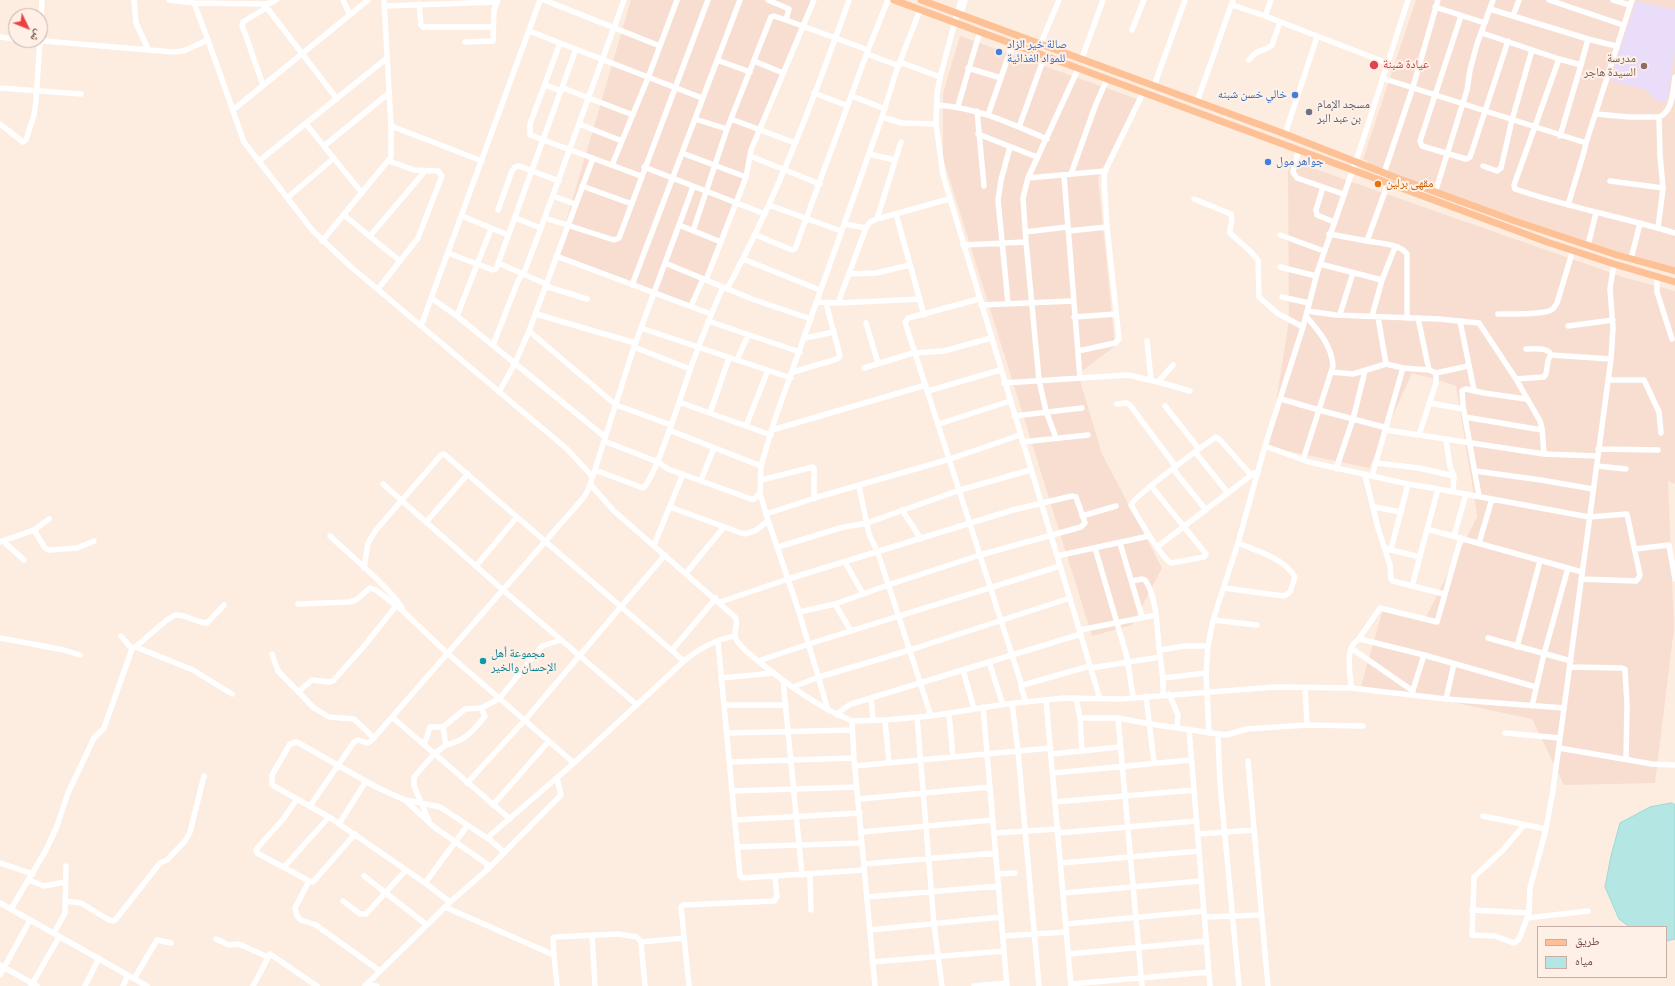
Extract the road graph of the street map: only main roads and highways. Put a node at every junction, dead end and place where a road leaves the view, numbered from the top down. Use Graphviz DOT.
graph roads {
  1 [pos="894,0"];
  2 [pos="921,0"];
  3 [pos="1675,270"];
  4 [pos="1675,282"];
  1 -- 4 [label="main road"];
  2 -- 3 [label="main road"];
}
